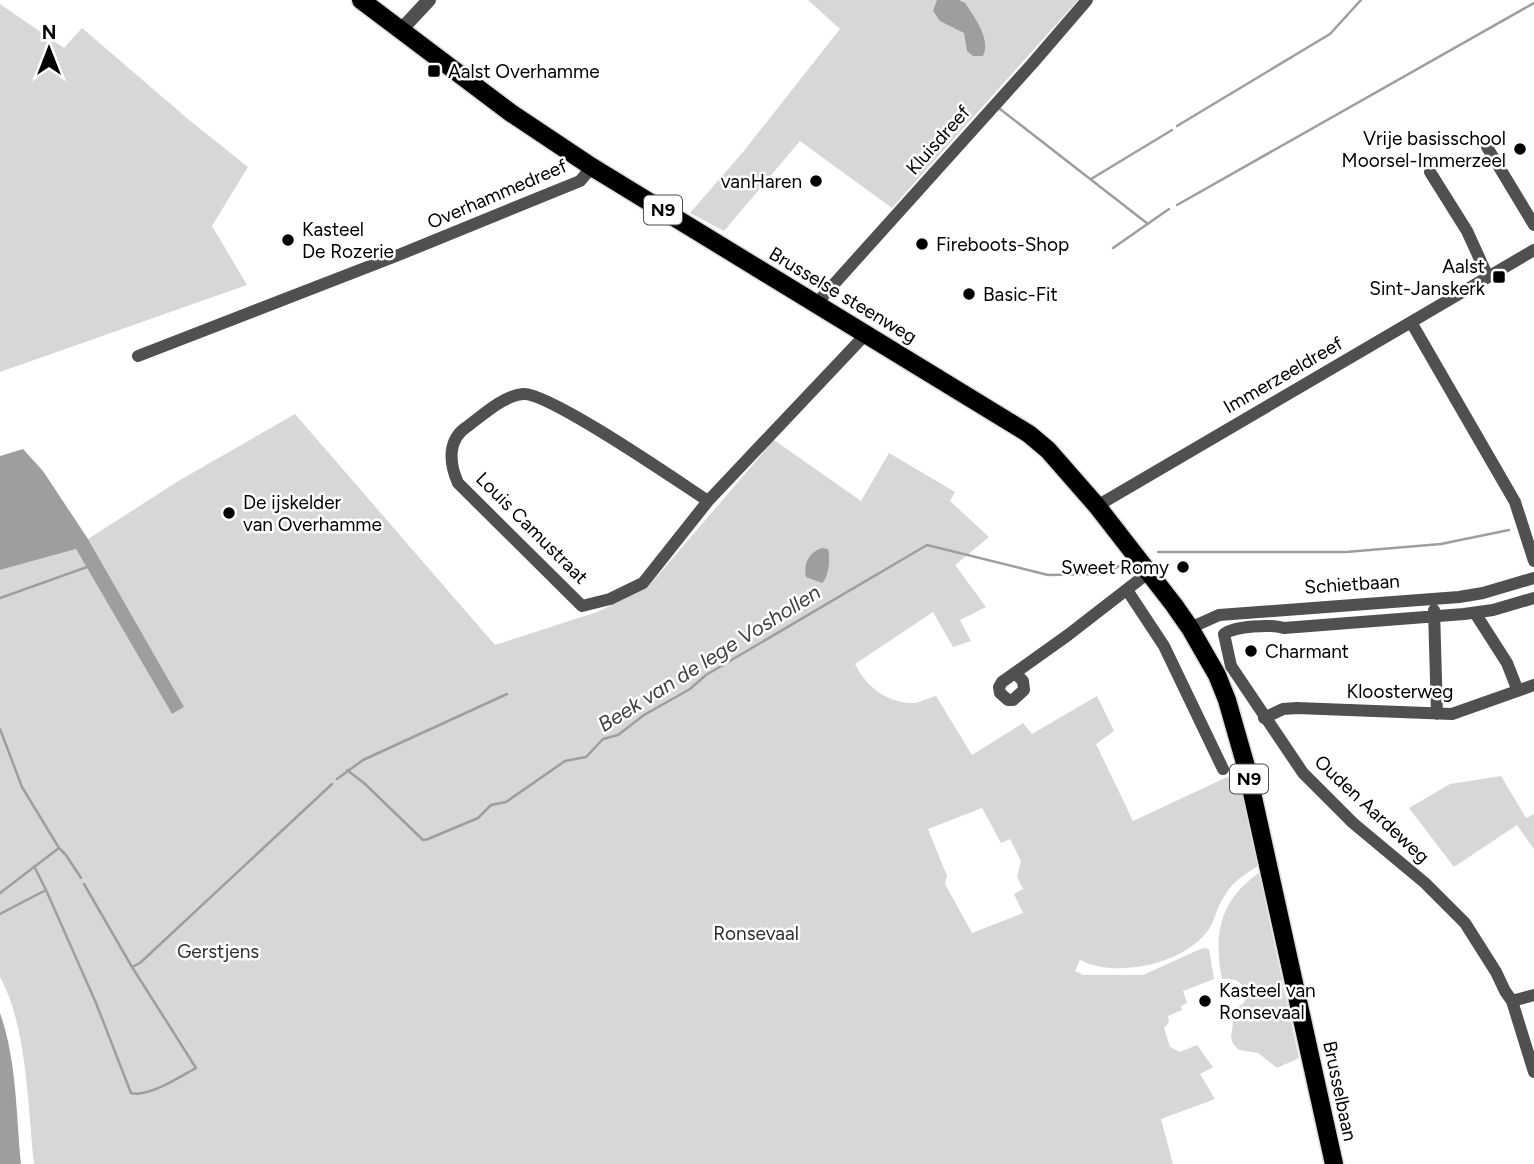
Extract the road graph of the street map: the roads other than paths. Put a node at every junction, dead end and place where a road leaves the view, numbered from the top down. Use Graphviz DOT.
graph roads {
  1 [pos="361,0"];
  2 [pos="429,0"];
  3 [pos="1087,0"];
  4 [pos="401,30"];
  5 [pos="1487,147"];
  6 [pos="592,167"];
  7 [pos="1430,172"];
  8 [pos="1534,225"];
  9 [pos="1534,250"];
  10 [pos="1488,277"];
  11 [pos="816,304"];
  12 [pos="1411,322"];
  13 [pos="866,334"];
  14 [pos="138,356"];
  15 [pos="708,501"];
  16 [pos="1097,506"];
  17 [pos="1534,561"];
  18 [pos="1148,573"];
  19 [pos="1534,578"];
  20 [pos="1128,590"];
  21 [pos="1534,598"];
  22 [pos="1433,599"];
  23 [pos="1475,612"];
  24 [pos="1434,617"];
  25 [pos="1276,619"];
  26 [pos="1208,620"];
  27 [pos="1190,628"];
  28 [pos="1224,634"];
  29 [pos="1015,673"];
  30 [pos="1534,685"];
  31 [pos="1518,691"];
  32 [pos="1248,694"];
  33 [pos="1227,700"];
  34 [pos="1437,714"];
  35 [pos="1265,718"];
  36 [pos="1223,769"];
  37 [pos="1534,995"];
  38 [pos="1512,1001"];
  39 [pos="1304,1026"];
  40 [pos="1534,1072"];
  41 [pos="1334,1164"];
  1 -- 4 [label="main road, Brusselse steenweg / N9"];
  2 -- 4 [label="street"];
  3 -- 11 [label="street, Kluisdreef"];
  4 -- 6 [label="main road, Brusselse steenweg / N9"];
  5 -- 8 [label="street"];
  6 -- 11 [label="main road, Brusselse steenweg / N9"];
  6 -- 14 [label="street, Overhammedreef"];
  7 -- 10 [label="street"];
  9 -- 10 [label="street, Immerzeeldreef"];
  10 -- 12 [label="street, Immerzeeldreef"];
  11 -- 13 [label="main road, Brusselse steenweg / N9"];
  12 -- 16 [label="street, Immerzeeldreef"];
  12 -- 17 [label="street"];
  13 -- 15 [label="street, Louis Camustraat"];
  13 -- 16 [label="main road, Brusselse steenweg / N9"];
  15 -- 15 [label="street, Louis Camustraat"];
  16 -- 18 [label="main road, Brusselse steenweg / N9"];
  18 -- 20 [label="street"];
  18 -- 27 [label="main road, Brusselse steenweg / N9"];
  19 -- 22 [label="street, Schietbaan"];
  20 -- 29 [label="street"];
  20 -- 36 [label="street"];
  21 -- 23 [label="street, Schietbaan"];
  22 -- 24 [label="street"];
  22 -- 25 [label="street, Schietbaan"];
  23 -- 24 [label="street, Schietbaan"];
  23 -- 31 [label="street"];
  24 -- 25 [label="street, Schietbaan"];
  24 -- 34 [label="street"];
  25 -- 26 [label="street, Schietbaan"];
  25 -- 28 [label="street, Schietbaan"];
  26 -- 27 [label="street, Schietbaan"];
  26 -- 28 [label="street"];
  27 -- 33 [label="main road, Brusselse steenweg / N9"];
  28 -- 32 [label="street, Ouden Aardeweg"];
  30 -- 31 [label="street, Kloosterweg"];
  31 -- 34 [label="street, Kloosterweg"];
  32 -- 33 [label="street"];
  32 -- 35 [label="street, Ouden Aardeweg"];
  33 -- 39 [label="main road, Brusselse steenweg / N9"];
  34 -- 35 [label="street, Kloosterweg"];
  35 -- 38 [label="street, Ouden Aardeweg"];
  37 -- 38 [label="street"];
  38 -- 40 [label="street, Ouden Aardeweg"];
  39 -- 41 [label="main road, Brusselbaan / N9"];
}
